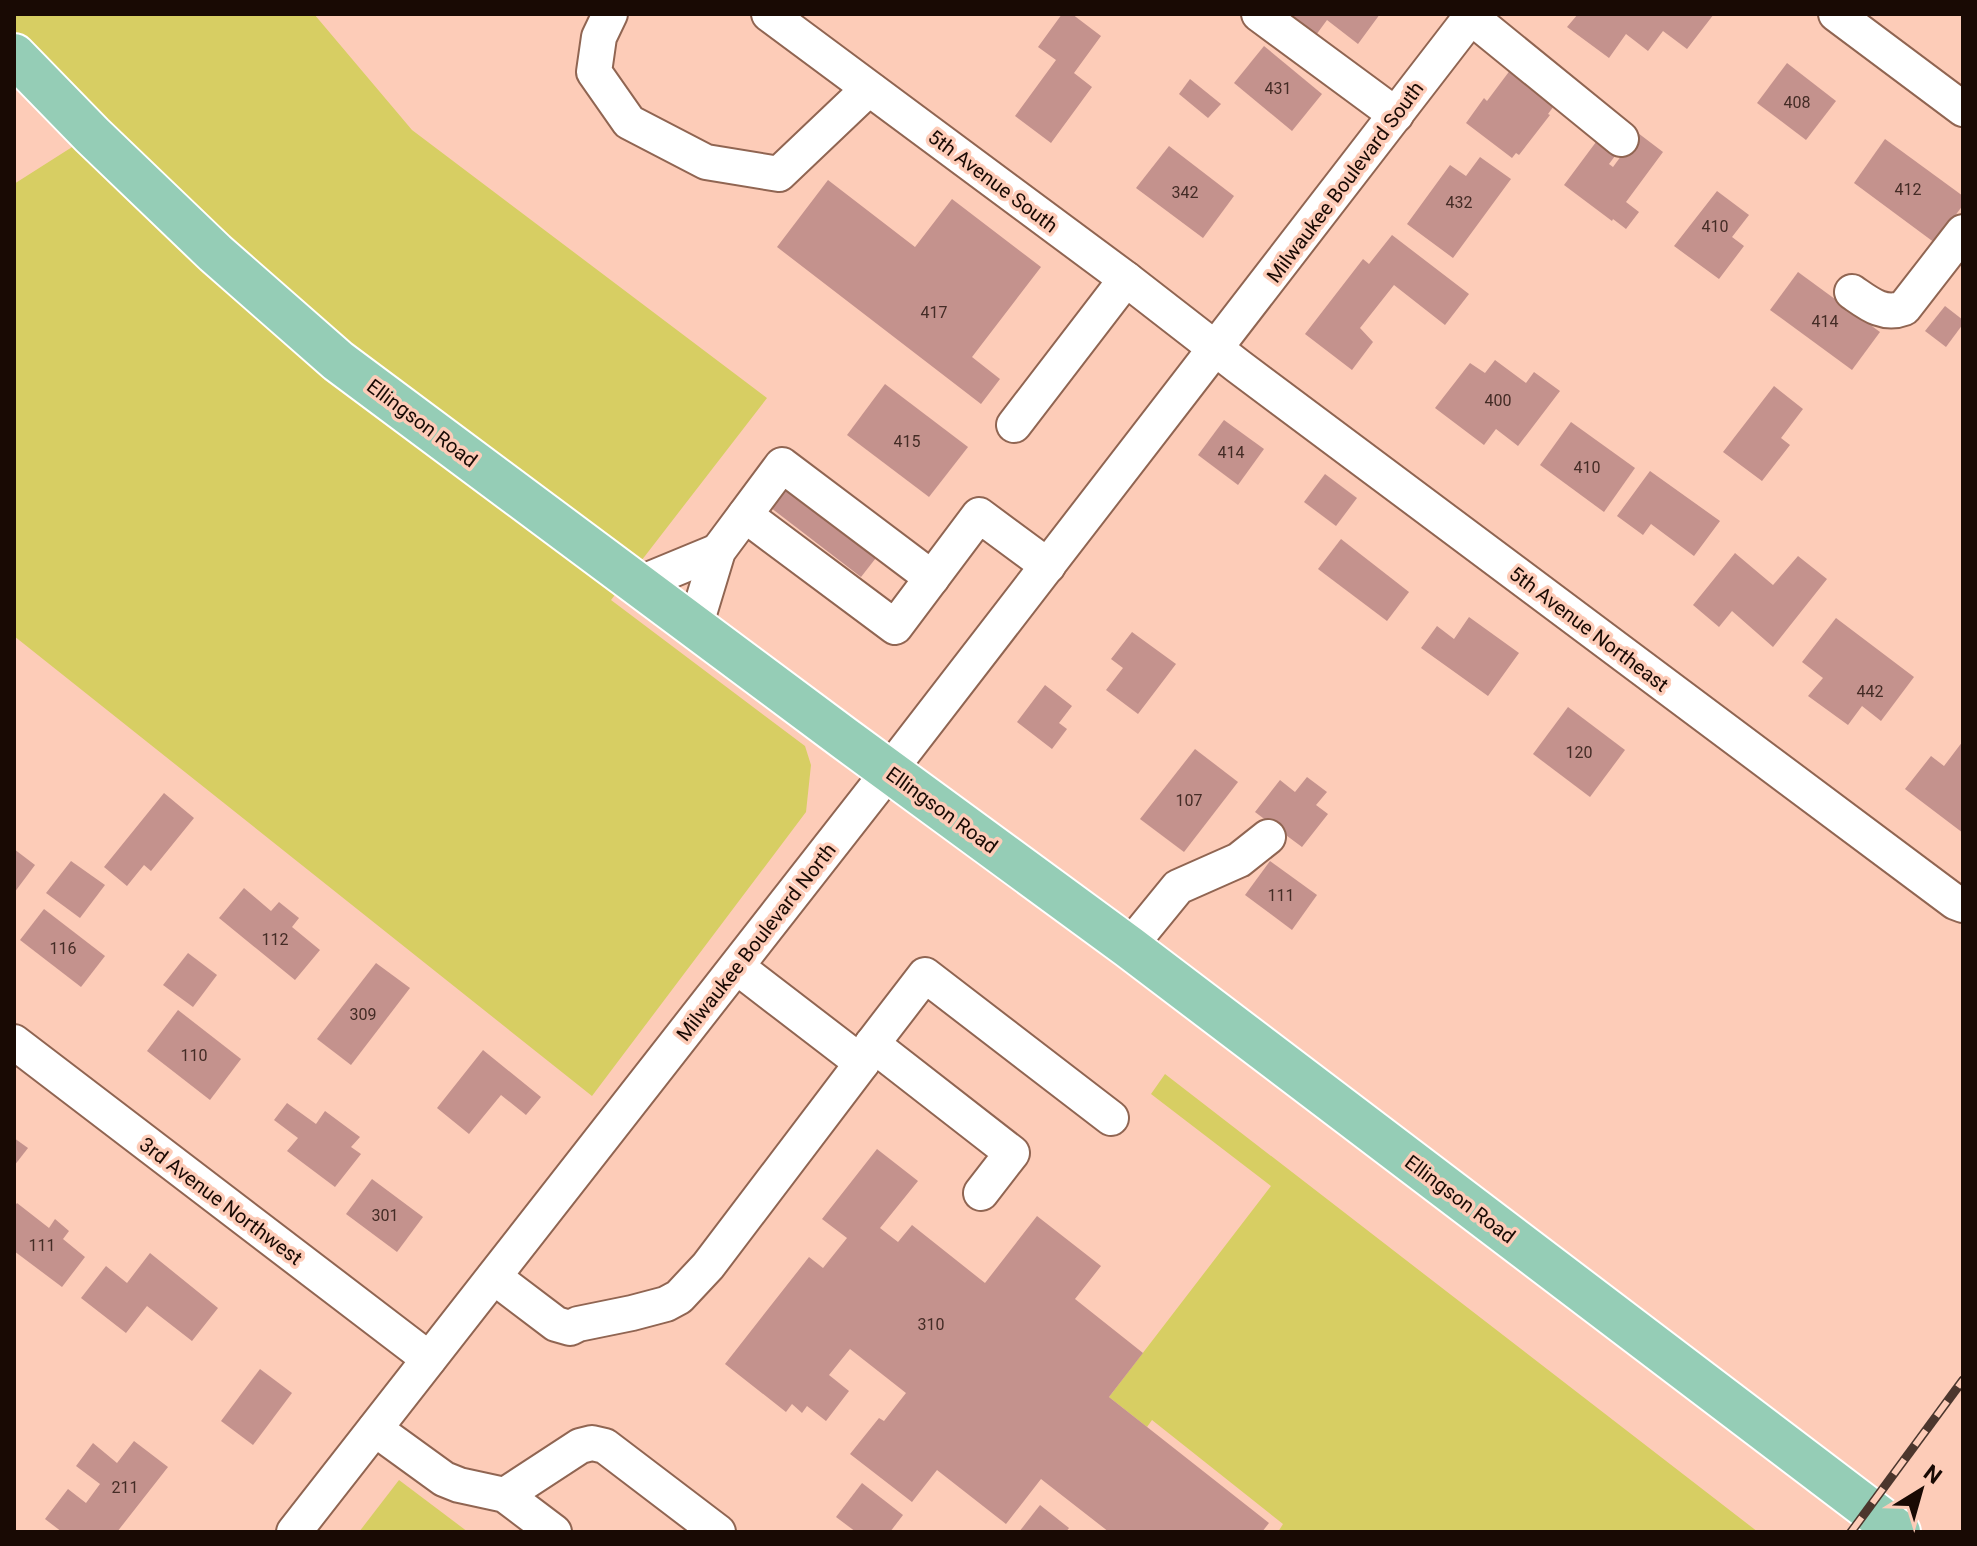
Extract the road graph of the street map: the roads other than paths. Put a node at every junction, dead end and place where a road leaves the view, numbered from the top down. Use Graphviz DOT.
graph roads {
  1 [pos="610,14"];
  2 [pos="769,14"];
  3 [pos="1259,14"];
  4 [pos="1836,14"];
  5 [pos="1472,16"];
  6 [pos="18,68"];
  7 [pos="872,91"];
  8 [pos="1963,109"];
  9 [pos="1396,115"];
  10 [pos="1621,139"];
  11 [pos="1963,232"];
  12 [pos="1126,279"];
  13 [pos="1852,292"];
  14 [pos="1216,350"];
  15 [pos="1014,425"];
  16 [pos="745,515"];
  17 [pos="718,551"];
  18 [pos="1048,566"];
  19 [pos="932,578"];
  20 [pos="638,584"];
  21 [pos="695,627"];
  22 [pos="889,771"];
  23 [pos="1268,837"];
  24 [pos="1963,905"];
  25 [pos="1129,947"];
  26 [pos="737,967"];
  27 [pos="14,1042"];
  28 [pos="867,1054"];
  29 [pos="1111,1118"];
  30 [pos="981,1193"];
  31 [pos="494,1277"];
  32 [pos="429,1359"];
  33 [pos="375,1429"];
  34 [pos="505,1495"];
  35 [pos="294,1532"];
  36 [pos="554,1532"];
  37 [pos="718,1532"];
  38 [pos="1899,1532"];
  1 -- 7 [label="street"];
  2 -- 7 [label="street, 5th Avenue South"];
  3 -- 9 [label="street"];
  4 -- 8 [label="street"];
  5 -- 9 [label="street, Milwaukee Boulevard South"];
  5 -- 10 [label="street"];
  6 -- 20 [label="main road, Ellingson Road"];
  7 -- 12 [label="street, 5th Avenue South"];
  9 -- 14 [label="street, Milwaukee Boulevard South"];
  11 -- 13 [label="street"];
  12 -- 14 [label="street, 5th Avenue South"];
  12 -- 15 [label="street"];
  14 -- 18 [label="street, Milwaukee Boulevard North"];
  14 -- 24 [label="street, 5th Avenue Northeast"];
  16 -- 17 [label="street"];
  16 -- 19 [label="street"];
  16 -- 19 [label="street"];
  17 -- 20 [label="street"];
  17 -- 21 [label="street"];
  18 -- 19 [label="street"];
  18 -- 22 [label="street, Milwaukee Boulevard North"];
  20 -- 21 [label="main road, Ellingson Road"];
  21 -- 22 [label="main road, Ellingson Road"];
  22 -- 25 [label="main road, Ellingson Road"];
  22 -- 26 [label="street, Milwaukee Boulevard North"];
  23 -- 25 [label="street"];
  25 -- 38 [label="main road, Ellingson Road"];
  26 -- 28 [label="street"];
  26 -- 31 [label="street, Milwaukee Boulevard North"];
  27 -- 32 [label="street, 3rd Avenue Northwest"];
  28 -- 29 [label="street"];
  28 -- 30 [label="street"];
  28 -- 31 [label="street"];
  31 -- 32 [label="street, Milwaukee Boulevard North"];
  32 -- 33 [label="street, Milwaukee Boulevard North"];
  33 -- 34 [label="street"];
  33 -- 35 [label="street, Milwaukee Boulevard North"];
  34 -- 36 [label="street"];
  34 -- 37 [label="street"];
}
